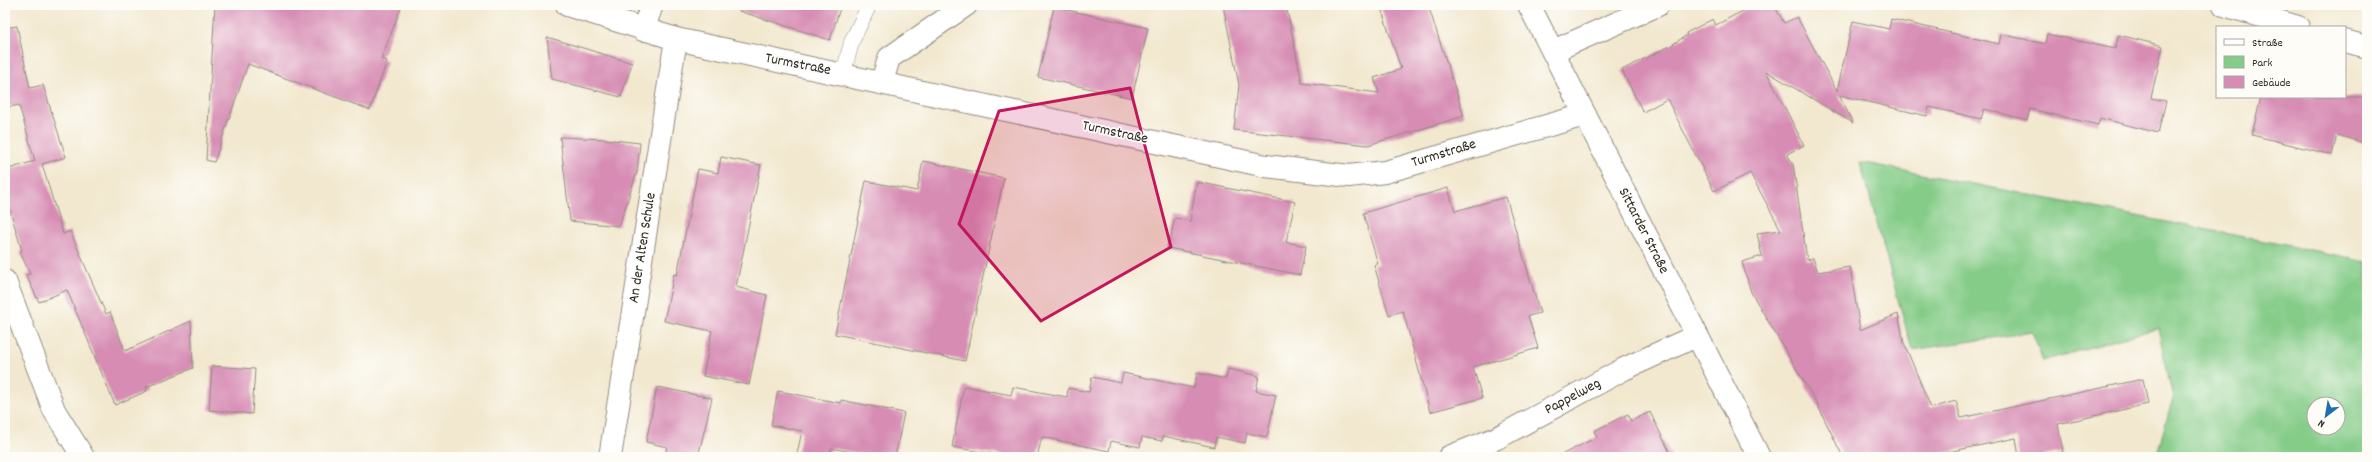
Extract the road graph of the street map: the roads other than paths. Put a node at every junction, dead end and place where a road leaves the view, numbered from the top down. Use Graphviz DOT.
graph roads {
  1 [pos="567,5"];
  2 [pos="652,5"];
  3 [pos="869,5"];
  4 [pos="966,5"];
  5 [pos="1529,5"];
  6 [pos="1658,5"];
  7 [pos="2224,5"];
  8 [pos="2295,26"];
  9 [pos="643,30"];
  10 [pos="676,39"];
  11 [pos="2346,41"];
  12 [pos="2367,47"];
  13 [pos="1553,51"];
  14 [pos="843,74"];
  15 [pos="882,82"];
  16 [pos="1585,115"];
  17 [pos="5,281"];
  18 [pos="1696,336"];
  19 [pos="83,457"];
  20 [pos="610,457"];
  21 [pos="1449,457"];
  22 [pos="1759,457"];
  1 -- 9 [label="street, Turmstraße"];
  2 -- 9 [label="street"];
  3 -- 14 [label="lane"];
  4 -- 15 [label="street"];
  5 -- 13 [label="street, Sittarder Straße"];
  6 -- 13 [label="street"];
  7 -- 8 [label="street"];
  9 -- 10 [label="street, Turmstraße"];
  10 -- 14 [label="street, Turmstraße"];
  10 -- 20 [label="street, An der Alten Schule"];
  11 -- 12 [label="street"];
  13 -- 16 [label="street, Sittarder Straße"];
  14 -- 15 [label="street, Turmstraße"];
  15 -- 16 [label="street, Turmstraße"];
  16 -- 18 [label="street, Sittarder Straße"];
  17 -- 19 [label="street"];
  18 -- 21 [label="street, Pappelweg"];
  18 -- 22 [label="street, Sittarder Straße"];
}
